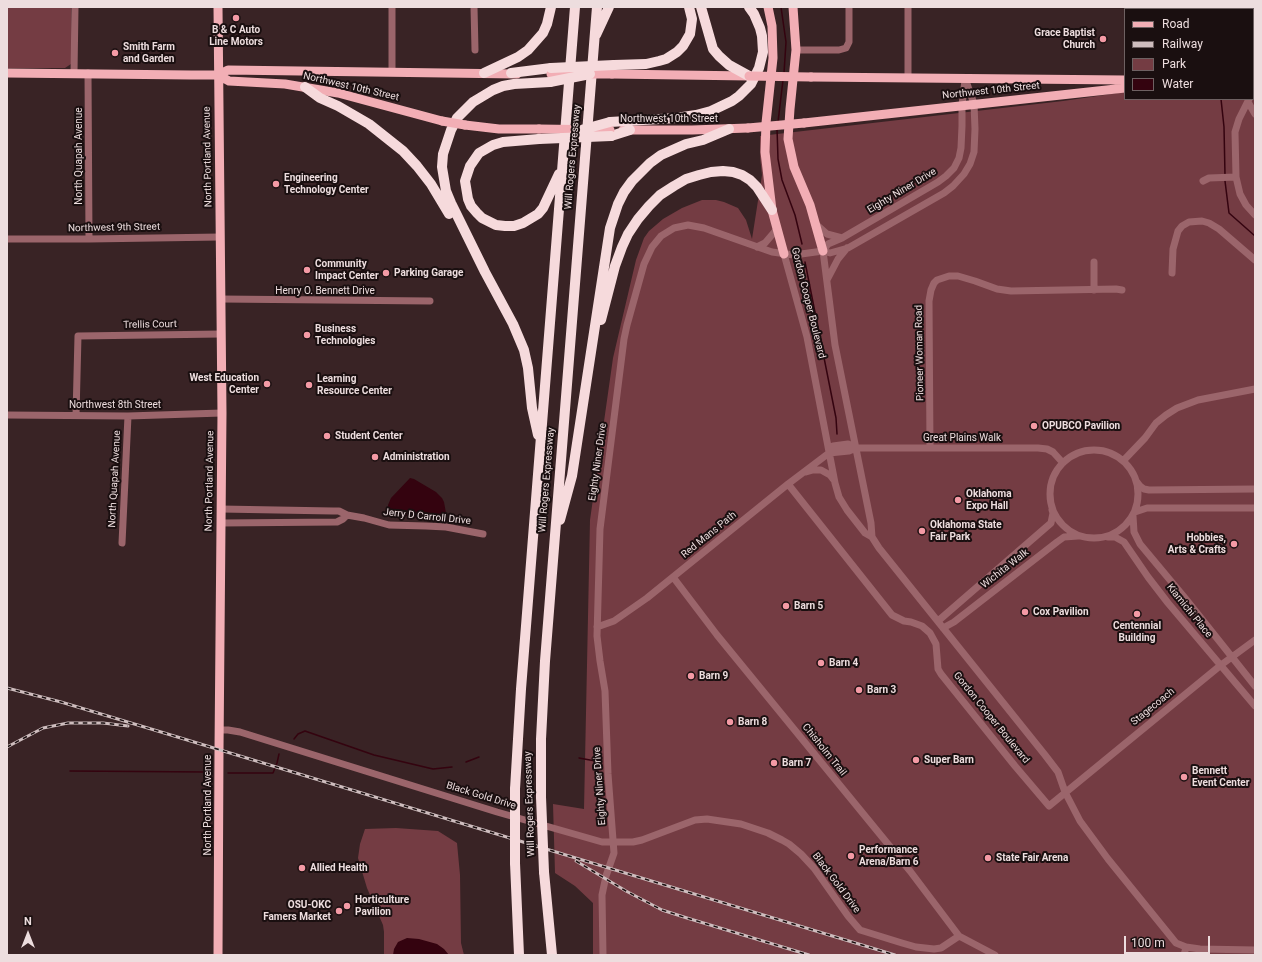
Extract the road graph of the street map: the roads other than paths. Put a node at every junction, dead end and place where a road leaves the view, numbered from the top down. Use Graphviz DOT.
graph roads {
  1 [pos="75,7"];
  2 [pos="218,7"];
  3 [pos="392,7"];
  4 [pos="474,7"];
  5 [pos="551,7"];
  6 [pos="576,7"];
  7 [pos="597,7"];
  8 [pos="609,7"];
  9 [pos="689,7"];
  10 [pos="701,7"];
  11 [pos="749,7"];
  12 [pos="768,7"];
  13 [pos="793,7"];
  14 [pos="849,7"];
  15 [pos="908,7"];
  16 [pos="594,40"];
  17 [pos="475,50"];
  18 [pos="796,50"];
  19 [pos="613,70"];
  20 [pos="392,72"];
  21 [pos="7,73"];
  22 [pos="74,73"];
  23 [pos="88,73"];
  24 [pos="484,73"];
  25 [pos="218,74"];
  26 [pos="511,74"];
  27 [pos="551,74"];
  28 [pos="590,74"];
  29 [pos="742,74"];
  30 [pos="908,77"];
  31 [pos="966,78"];
  32 [pos="1124,80"];
  33 [pos="306,87"];
  34 [pos="1124,88"];
  35 [pos="1249,101"];
  36 [pos="974,104"];
  37 [pos="962,105"];
  38 [pos="1255,114"];
  39 [pos="729,129"];
  40 [pos="581,130"];
  41 [pos="610,130"];
  42 [pos="630,130"];
  43 [pos="539,134"];
  44 [pos="563,167"];
  45 [pos="1233,177"];
  46 [pos="1203,181"];
  47 [pos="772,210"];
  48 [pos="1255,215"];
  49 [pos="817,225"];
  50 [pos="777,229"];
  51 [pos="220,237"];
  52 [pos="842,238"];
  53 [pos="7,239"];
  54 [pos="89,239"];
  55 [pos="757,247"];
  56 [pos="848,248"];
  57 [pos="823,251"];
  58 [pos="784,254"];
  59 [pos="1255,260"];
  60 [pos="1094,262"];
  61 [pos="485,272"];
  62 [pos="1172,273"];
  63 [pos="827,280"];
  64 [pos="1094,290"];
  65 [pos="1122,290"];
  66 [pos="221,299"];
  67 [pos="430,301"];
  68 [pos="221,334"];
  69 [pos="592,342"];
  70 [pos="1255,389"];
  71 [pos="222,413"];
  72 [pos="7,415"];
  73 [pos="76,415"];
  74 [pos="128,416"];
  75 [pos="540,448"];
  76 [pos="856,448"];
  77 [pos="930,448"];
  78 [pos="829,453"];
  79 [pos="1123,461"];
  80 [pos="1064,463"];
  81 [pos="802,473"];
  82 [pos="1136,482"];
  83 [pos="835,483"];
  84 [pos="788,484"];
  85 [pos="1255,489"];
  86 [pos="1052,506"];
  87 [pos="1255,508"];
  88 [pos="221,509"];
  89 [pos="268,510"];
  90 [pos="305,510"];
  91 [pos="1134,514"];
  92 [pos="346,515"];
  93 [pos="268,522"];
  94 [pos="306,522"];
  95 [pos="221,523"];
  96 [pos="483,534"];
  97 [pos="1083,536"];
  98 [pos="872,537"];
  99 [pos="1104,537"];
  100 [pos="122,543"];
  101 [pos="554,543"];
  102 [pos="673,577"];
  103 [pos="938,621"];
  104 [pos="597,626"];
  105 [pos="943,628"];
  106 [pos="1255,640"];
  107 [pos="1232,658"];
  108 [pos="1221,665"];
  109 [pos="1255,686"];
  110 [pos="1255,706"];
  111 [pos="219,730"];
  112 [pos="1065,792"];
  113 [pos="613,843"];
  114 [pos="959,936"];
  115 [pos="1186,947"];
  116 [pos="1255,950"];
  117 [pos="218,955"];
  118 [pos="519,955"];
  119 [pos="552,955"];
  120 [pos="603,955"];
  121 [pos="995,955"];
  122 [pos="1184,955"];
  1 -- 22 [label="street"];
  2 -- 25 [label="main road, North Portland Avenue"];
  3 -- 20 [label="street"];
  4 -- 17 [label="street"];
  5 -- 24 [label="highway"];
  6 -- 44 [label="highway, Will Rogers Expressway"];
  7 -- 16 [label="highway, Will Rogers Expressway"];
  8 -- 16 [label="highway"];
  9 -- 19 [label="highway"];
  10 -- 29 [label="highway"];
  11 -- 41 [label="highway"];
  12 -- 47 [label="main road, Gordon Cooper Boulevard"];
  13 -- 18 [label="main road, Gordon Cooper Boulevard"];
  14 -- 18 [label="street"];
  15 -- 30 [label="street"];
  16 -- 101 [label="highway, Will Rogers Expressway"];
  18 -- 49 [label="main road, Gordon Cooper Boulevard"];
  19 -- 27 [label="highway, bridge"];
  19 -- 28 [label="main road, Northwest 10th Street, bridge"];
  19 -- 29 [label="main road, Northwest 10th Street"];
  20 -- 24 [label="main road, Northwest 10th Street"];
  20 -- 25 [label="main road, Northwest 10th Street"];
  21 -- 22 [label="main road, Northwest 10th Street"];
  22 -- 23 [label="main road, Northwest 10th Street"];
  23 -- 25 [label="main road, Northwest 10th Street"];
  23 -- 54 [label="street, North Quapah Avenue"];
  24 -- 26 [label="main road, Northwest 10th Street"];
  25 -- 33 [label="main road, Northwest 10th Street"];
  25 -- 51 [label="main road, North Portland Avenue"];
  26 -- 27 [label="highway"];
  27 -- 28 [label="highway, bridge"];
  27 -- 61 [label="highway"];
  29 -- 30 [label="main road, Northwest 10th Street, bridge"];
  30 -- 31 [label="main road, Northwest 10th Street"];
  31 -- 32 [label="main road, Northwest 10th Street"];
  31 -- 36 [label="street, Eighty Niner Drive"];
  31 -- 37 [label="street, Eighty Niner Drive"];
  33 -- 43 [label="main road, Northwest 10th Street, bridge"];
  33 -- 61 [label="highway"];
  34 -- 36 [label="main road, Northwest 10th Street"];
  35 -- 38 [label="street"];
  35 -- 45 [label="street"];
  36 -- 37 [label="main road, Northwest 10th Street"];
  36 -- 56 [label="street, Eighty Niner Drive"];
  37 -- 39 [label="main road, Northwest 10th Street, bridge"];
  37 -- 52 [label="street, Eighty Niner Drive"];
  39 -- 42 [label="main road, Northwest 10th Street"];
  39 -- 69 [label="highway"];
  40 -- 41 [label="highway, bridge"];
  40 -- 43 [label="main road, Northwest 10th Street, bridge"];
  41 -- 42 [label="highway"];
  41 -- 43 [label="highway, bridge"];
  43 -- 44 [label="highway"];
  44 -- 75 [label="highway, Will Rogers Expressway"];
  45 -- 46 [label="street"];
  45 -- 48 [label="street"];
  47 -- 50 [label="main road, Gordon Cooper Boulevard"];
  47 -- 69 [label="highway"];
  49 -- 52 [label="street"];
  49 -- 57 [label="main road, Gordon Cooper Boulevard"];
  50 -- 55 [label="street"];
  50 -- 58 [label="main road, Gordon Cooper Boulevard"];
  51 -- 54 [label="street, Northwest 9th Street"];
  51 -- 66 [label="main road, North Portland Avenue"];
  52 -- 57 [label="street, Eighty Niner Drive"];
  53 -- 54 [label="street, Northwest 9th Street"];
  55 -- 58 [label="street, Eighty Niner Drive"];
  55 -- 104 [label="street, Eighty Niner Drive"];
  56 -- 57 [label="street, Eighty Niner Drive"];
  56 -- 63 [label="street"];
  57 -- 58 [label="street, Eighty Niner Drive"];
  57 -- 63 [label="street, Gordon Cooper Boulevard"];
  58 -- 78 [label="street, Gordon Cooper Boulevard"];
  59 -- 62 [label="street"];
  60 -- 64 [label="street"];
  61 -- 75 [label="highway"];
  63 -- 76 [label="street, Gordon Cooper Boulevard"];
  64 -- 65 [label="street, Pioneer Woman Road"];
  64 -- 77 [label="street, Pioneer Woman Road"];
  66 -- 67 [label="street, Henry O. Bennett Drive"];
  66 -- 68 [label="main road, North Portland Avenue"];
  68 -- 71 [label="main road, North Portland Avenue"];
  68 -- 73 [label="street, Trellis Court"];
  69 -- 101 [label="highway"];
  70 -- 79 [label="street"];
  71 -- 74 [label="street, Northwest 8th Street"];
  71 -- 88 [label="main road, North Portland Avenue"];
  72 -- 73 [label="street, Northwest 8th Street"];
  73 -- 74 [label="street, Northwest 8th Street"];
  74 -- 100 [label="street, North Quapah Avenue"];
  75 -- 118 [label="highway, Will Rogers Expressway, bridge"];
  76 -- 77 [label="street, Great Plains Walk"];
  76 -- 78 [label="street, Great Plains Walk"];
  76 -- 98 [label="street, Gordon Cooper Boulevard"];
  77 -- 80 [label="street, Great Plains Walk"];
  78 -- 81 [label="street, Red Mans Path"];
  78 -- 83 [label="street, Gordon Cooper Boulevard"];
  79 -- 80 [label="street"];
  79 -- 82 [label="street"];
  80 -- 86 [label="street"];
  81 -- 83 [label="street"];
  81 -- 84 [label="street, Red Mans Path"];
  82 -- 85 [label="street"];
  82 -- 91 [label="street"];
  83 -- 98 [label="street, Gordon Cooper Boulevard"];
  84 -- 102 [label="street, Red Mans Path"];
  84 -- 112 [label="street, Gordon Cooper Boulevard"];
  86 -- 97 [label="street"];
  86 -- 103 [label="street, Wichita Walk"];
  87 -- 91 [label="street"];
  88 -- 89 [label="street, Jerry D Carroll Drive"];
  88 -- 95 [label="main road, North Portland Avenue"];
  89 -- 90 [label="street, Jerry D Carroll Drive"];
  89 -- 93 [label="street"];
  90 -- 92 [label="street, Jerry D Carroll Drive"];
  90 -- 94 [label="street"];
  91 -- 99 [label="street"];
  91 -- 107 [label="street, Kiamichi Place"];
  92 -- 94 [label="street"];
  92 -- 96 [label="street, Jerry D Carroll Drive"];
  93 -- 94 [label="street"];
  93 -- 95 [label="street"];
  95 -- 111 [label="main road, North Portland Avenue"];
  97 -- 99 [label="street"];
  97 -- 105 [label="street, Wichita Walk"];
  98 -- 103 [label="street, Gordon Cooper Boulevard"];
  99 -- 108 [label="street, Kiamichi Place"];
  101 -- 119 [label="highway, Will Rogers Expressway, bridge"];
  102 -- 104 [label="street, Red Mans Path"];
  102 -- 114 [label="street, Chisholm Trail"];
  103 -- 105 [label="street, Gordon Cooper Boulevard"];
  104 -- 113 [label="street, Eighty Niner Drive"];
  105 -- 112 [label="street, Gordon Cooper Boulevard"];
  106 -- 107 [label="street, Stagecoach"];
  107 -- 108 [label="street, Stagecoach"];
  107 -- 109 [label="street, Kiamichi Place"];
  108 -- 110 [label="street, Kiamichi Place"];
  108 -- 112 [label="street, Stagecoach"];
  111 -- 113 [label="street, Black Gold Drive"];
  111 -- 117 [label="main road, North Portland Avenue"];
  112 -- 115 [label="street, Gordon Cooper Boulevard"];
  113 -- 114 [label="street, Black Gold Drive"];
  113 -- 120 [label="street, Eighty Niner Drive"];
  114 -- 121 [label="street"];
  115 -- 116 [label="street"];
  115 -- 122 [label="street"];
}
